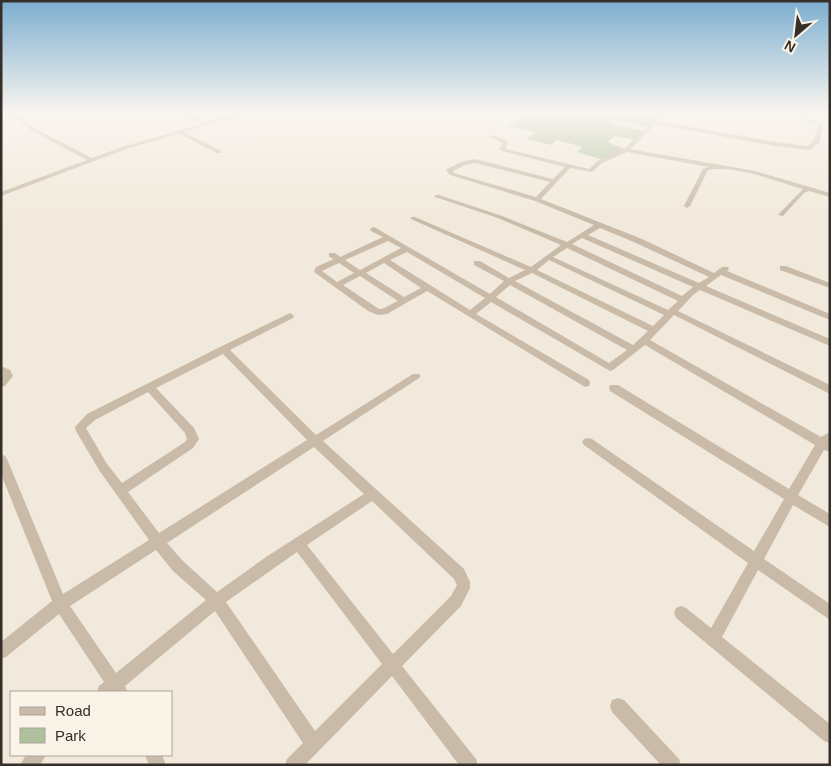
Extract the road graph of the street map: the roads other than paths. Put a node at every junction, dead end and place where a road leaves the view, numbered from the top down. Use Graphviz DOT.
graph roads {
  1 [pos="70,149"];
  2 [pos="122,149"];
  3 [pos="212,149"];
  4 [pos="502,149"];
  5 [pos="626,150"];
  6 [pos="219,152"];
  7 [pos="90,159"];
  8 [pos="720,166"];
  9 [pos="568,167"];
  10 [pos="554,182"];
  11 [pos="809,188"];
  12 [pos="1,194"];
  13 [pos="437,196"];
  14 [pos="830,196"];
  15 [pos="537,200"];
  16 [pos="687,206"];
  17 [pos="782,215"];
  18 [pos="413,218"];
  19 [pos="598,226"];
  20 [pos="374,229"];
  21 [pos="583,236"];
  22 [pos="388,238"];
  23 [pos="566,245"];
  24 [pos="406,249"];
  25 [pos="335,257"];
  26 [pos="550,258"];
  27 [pos="384,260"];
  28 [pos="477,262"];
  29 [pos="784,268"];
  30 [pos="532,270"];
  31 [pos="720,272"];
  32 [pos="360,273"];
  33 [pos="511,280"];
  34 [pos="337,285"];
  35 [pos="830,286"];
  36 [pos="698,287"];
  37 [pos="427,288"];
  38 [pos="492,297"];
  39 [pos="683,300"];
  40 [pos="404,301"];
  41 [pos="671,313"];
  42 [pos="471,314"];
  43 [pos="290,316"];
  44 [pos="830,317"];
  45 [pos="654,330"];
  46 [pos="644,341"];
  47 [pos="830,343"];
  48 [pos="223,349"];
  49 [pos="634,350"];
  50 [pos="1,369"];
  51 [pos="416,376"];
  52 [pos="1,383"];
  53 [pos="585,383"];
  54 [pos="150,388"];
  55 [pos="614,388"];
  56 [pos="830,390"];
  57 [pos="315,441"];
  58 [pos="588,442"];
  59 [pos="827,442"];
  60 [pos="1,459"];
  61 [pos="120,491"];
  62 [pos="373,494"];
  63 [pos="790,497"];
  64 [pos="830,521"];
  65 [pos="157,541"];
  66 [pos="298,543"];
  67 [pos="757,562"];
  68 [pos="217,601"];
  69 [pos="60,604"];
  70 [pos="681,612"];
  71 [pos="830,613"];
  72 [pos="713,638"];
  73 [pos="1,652"];
  74 [pos="393,666"];
  75 [pos="113,689"];
  76 [pos="618,706"];
  77 [pos="830,735"];
  78 [pos="314,745"];
  79 [pos="37,756"];
  80 [pos="28,765"];
  81 [pos="293,765"];
  82 [pos="470,765"];
  83 [pos="673,765"];
  1 -- 7 [label="street"];
  2 -- 7 [label="street"];
  3 -- 6 [label="street"];
  4 -- 9 [label="street"];
  5 -- 8 [label="street"];
  5 -- 9 [label="street"];
  7 -- 12 [label="street"];
  8 -- 11 [label="street"];
  8 -- 16 [label="street"];
  9 -- 10 [label="street"];
  10 -- 15 [label="street"];
  10 -- 15 [label="street"];
  11 -- 14 [label="street"];
  11 -- 17 [label="street"];
  13 -- 23 [label="street"];
  15 -- 19 [label="street"];
  18 -- 30 [label="street"];
  19 -- 21 [label="street"];
  19 -- 31 [label="street"];
  20 -- 22 [label="street"];
  21 -- 23 [label="street"];
  21 -- 36 [label="street"];
  22 -- 24 [label="street"];
  22 -- 25 [label="street"];
  23 -- 26 [label="street"];
  23 -- 39 [label="street"];
  24 -- 27 [label="street"];
  24 -- 38 [label="street"];
  25 -- 32 [label="street"];
  25 -- 34 [label="street"];
  26 -- 30 [label="street"];
  26 -- 41 [label="street"];
  27 -- 32 [label="street"];
  27 -- 37 [label="street"];
  28 -- 33 [label="street"];
  29 -- 35 [label="street"];
  30 -- 33 [label="street"];
  30 -- 45 [label="street"];
  31 -- 36 [label="street"];
  31 -- 44 [label="street"];
  32 -- 34 [label="street"];
  32 -- 40 [label="street"];
  33 -- 38 [label="street"];
  33 -- 49 [label="street"];
  34 -- 40 [label="street"];
  36 -- 39 [label="street"];
  36 -- 47 [label="street"];
  37 -- 40 [label="street"];
  37 -- 42 [label="street"];
  38 -- 42 [label="street"];
  38 -- 49 [label="street"];
  39 -- 41 [label="street"];
  41 -- 45 [label="street"];
  41 -- 56 [label="street"];
  42 -- 53 [label="street"];
  43 -- 48 [label="street"];
  45 -- 46 [label="street"];
  46 -- 49 [label="street"];
  46 -- 59 [label="street"];
  48 -- 54 [label="street"];
  48 -- 57 [label="street"];
  50 -- 52 [label="street"];
  51 -- 57 [label="street"];
  54 -- 61 [label="street"];
  54 -- 61 [label="street"];
  55 -- 63 [label="street"];
  57 -- 62 [label="street"];
  57 -- 65 [label="street"];
  58 -- 67 [label="street"];
  59 -- 63 [label="street"];
  60 -- 69 [label="street"];
  61 -- 65 [label="street"];
  62 -- 66 [label="street"];
  62 -- 74 [label="street"];
  63 -- 64 [label="street"];
  63 -- 67 [label="street"];
  65 -- 68 [label="street"];
  65 -- 69 [label="street"];
  66 -- 68 [label="street"];
  66 -- 74 [label="street"];
  67 -- 71 [label="street"];
  67 -- 72 [label="street"];
  68 -- 75 [label="street"];
  68 -- 78 [label="street"];
  69 -- 73 [label="street"];
  69 -- 75 [label="street"];
  70 -- 72 [label="street"];
  72 -- 77 [label="street"];
  74 -- 78 [label="street"];
  74 -- 82 [label="street"];
  76 -- 83 [label="street"];
  78 -- 81 [label="street"];
  79 -- 80 [label="street"];
}
